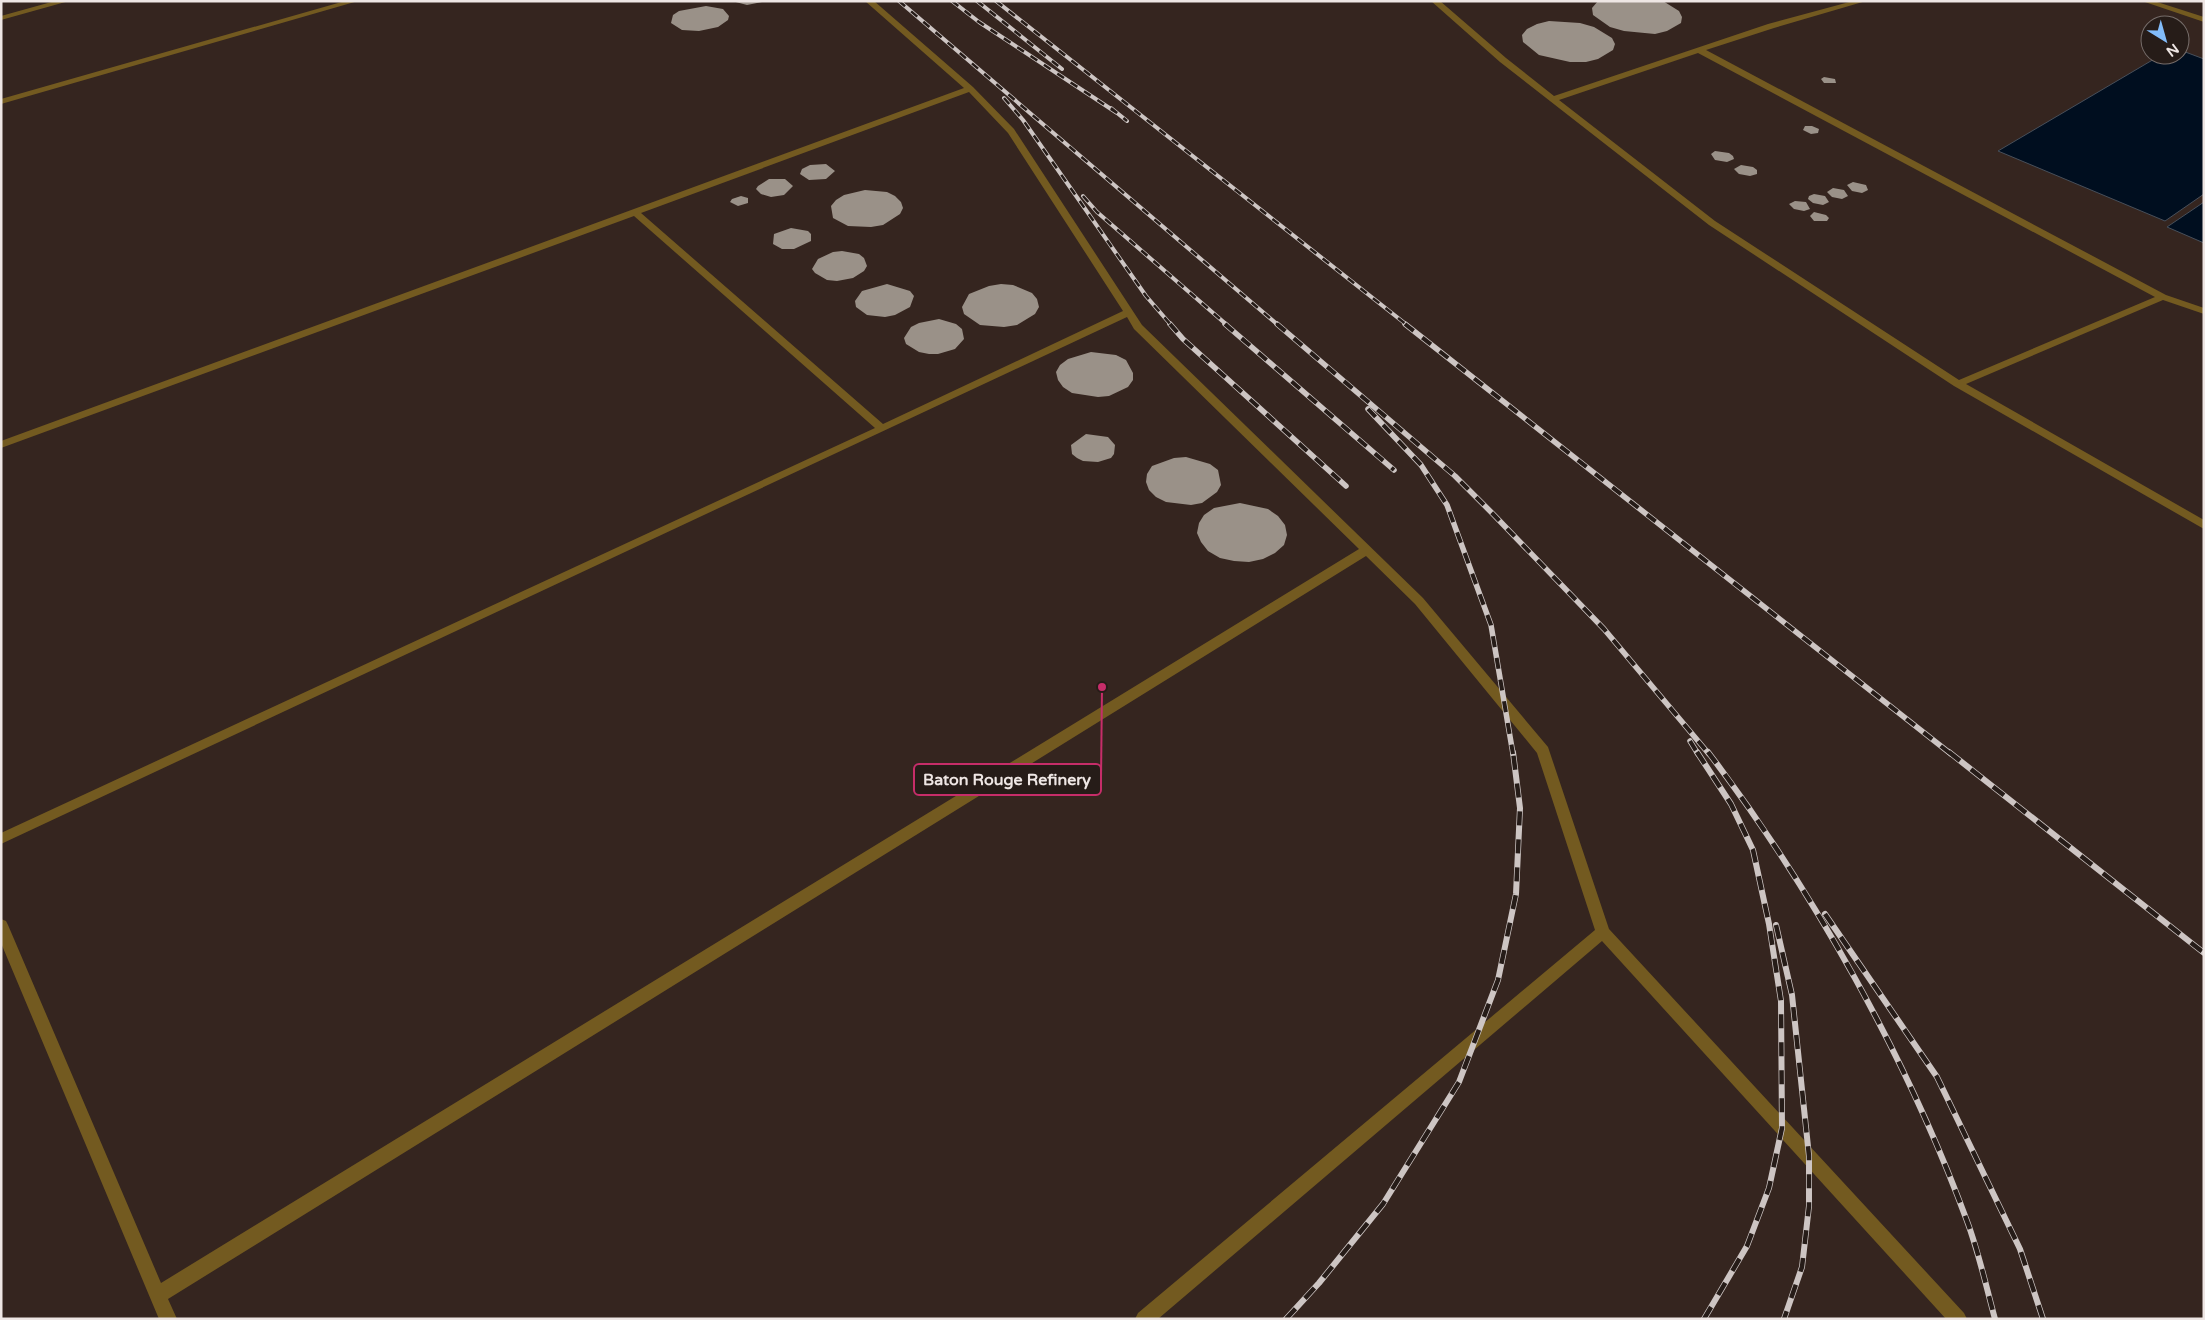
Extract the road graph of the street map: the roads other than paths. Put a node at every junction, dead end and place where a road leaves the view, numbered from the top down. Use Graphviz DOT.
graph roads {
  1 [pos="65,1"];
  2 [pos="354,1"];
  3 [pos="869,1"];
  4 [pos="1435,1"];
  5 [pos="1862,1"];
  6 [pos="2146,1"];
  7 [pos="1,18"];
  8 [pos="2204,20"];
  9 [pos="1698,50"];
  10 [pos="970,89"];
  11 [pos="1553,99"];
  12 [pos="1,102"];
  13 [pos="635,212"];
  14 [pos="2163,296"];
  15 [pos="2204,311"];
  16 [pos="1129,312"];
  17 [pos="1958,384"];
  18 [pos="882,429"];
  19 [pos="1,445"];
  20 [pos="2204,525"];
  21 [pos="1367,550"];
  22 [pos="1,839"];
  23 [pos="1,925"];
  24 [pos="1603,932"];
  25 [pos="158,1295"];
  26 [pos="168,1319"];
  27 [pos="1144,1319"];
  28 [pos="1958,1319"];
  1 -- 7 [label="lane"];
  2 -- 12 [label="lane"];
  3 -- 10 [label="lane"];
  4 -- 11 [label="lane"];
  5 -- 9 [label="lane"];
  6 -- 8 [label="lane"];
  9 -- 11 [label="lane"];
  9 -- 14 [label="lane"];
  10 -- 13 [label="lane"];
  10 -- 16 [label="lane"];
  11 -- 17 [label="lane"];
  13 -- 18 [label="lane"];
  13 -- 19 [label="lane"];
  14 -- 15 [label="lane"];
  14 -- 17 [label="lane"];
  16 -- 18 [label="lane"];
  16 -- 21 [label="lane"];
  17 -- 20 [label="lane"];
  18 -- 22 [label="lane"];
  21 -- 24 [label="lane"];
  21 -- 25 [label="lane"];
  23 -- 25 [label="lane"];
  24 -- 27 [label="lane"];
  24 -- 28 [label="lane"];
  25 -- 26 [label="lane"];
}
